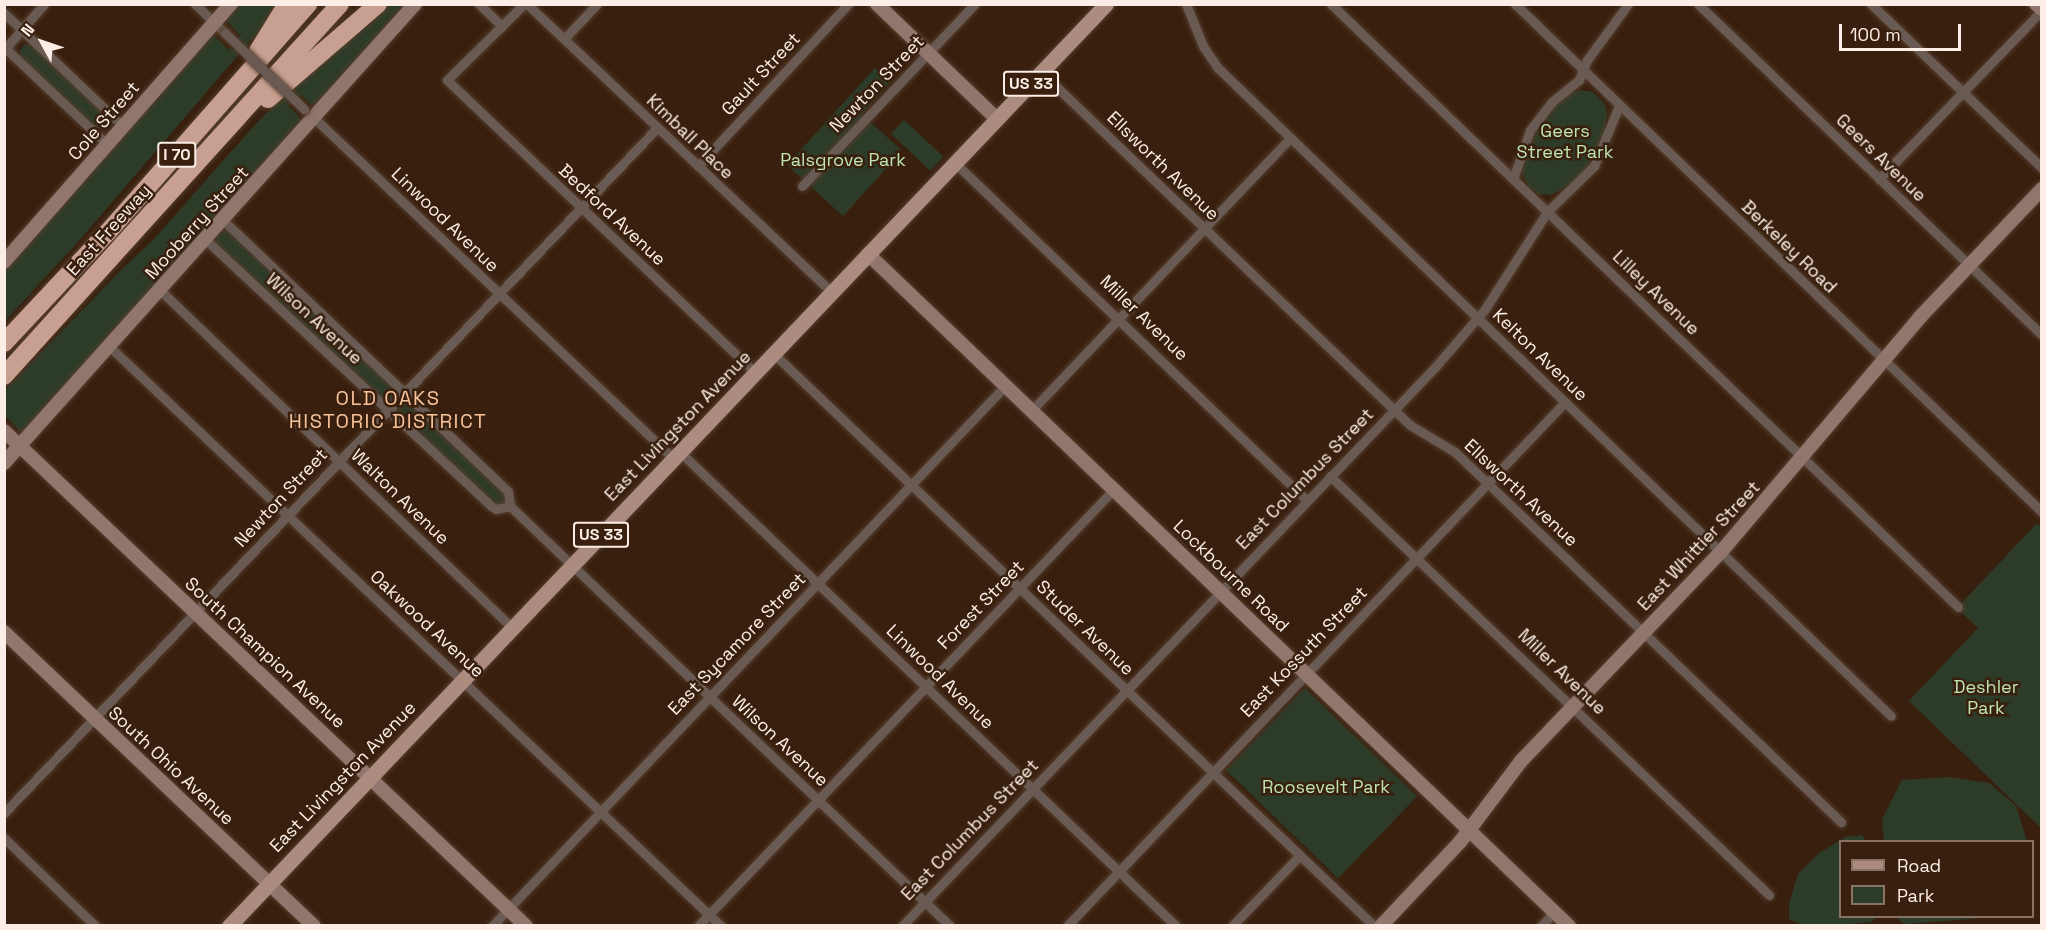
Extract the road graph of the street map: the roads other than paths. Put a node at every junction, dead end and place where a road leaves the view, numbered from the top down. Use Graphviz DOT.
graph roads {
  1 [pos="45,4"];
  2 [pos="195,4"];
  3 [pos="231,4"];
  4 [pos="287,4"];
  5 [pos="308,4"];
  6 [pos="340,4"];
  7 [pos="378,4"];
  8 [pos="415,4"];
  9 [pos="479,4"];
  10 [pos="525,4"];
  11 [pos="597,4"];
  12 [pos="849,4"];
  13 [pos="878,4"];
  14 [pos="975,4"];
  15 [pos="1106,4"];
  16 [pos="1186,4"];
  17 [pos="1331,4"];
  18 [pos="1515,4"];
  19 [pos="1628,4"];
  20 [pos="1698,4"];
  21 [pos="1871,4"];
  22 [pos="2037,4"];
  23 [pos="2042,10"];
  24 [pos="4,13"];
  25 [pos="214,23"];
  26 [pos="502,26"];
  27 [pos="22,30"];
  28 [pos="564,39"];
  29 [pos="5,48"];
  30 [pos="929,53"];
  31 [pos="1583,70"];
  32 [pos="1041,72"];
  33 [pos="244,76"];
  34 [pos="1962,92"];
  35 [pos="1619,106"];
  36 [pos="245,111"];
  37 [pos="309,114"];
  38 [pos="997,119"];
  39 [pos="123,126"];
  40 [pos="657,128"];
  41 [pos="1290,138"];
  42 [pos="107,144"];
  43 [pos="955,163"];
  44 [pos="698,166"];
  45 [pos="2042,168"];
  46 [pos="1513,179"];
  47 [pos="1880,179"];
  48 [pos="802,186"];
  49 [pos="2042,189"];
  50 [pos="581,208"];
  51 [pos="1547,212"];
  52 [pos="223,220"];
  53 [pos="1204,228"];
  54 [pos="206,240"];
  55 [pos="7,254"];
  56 [pos="868,254"];
  57 [pos="1969,265"];
  58 [pos="161,291"];
  59 [pos="832,292"];
  60 [pos="498,294"];
  61 [pos="1478,318"];
  62 [pos="1118,319"];
  63 [pos="2042,335"];
  64 [pos="4,343"];
  65 [pos="111,347"];
  66 [pos="774,354"];
  67 [pos="1883,359"];
  68 [pos="756,373"];
  69 [pos="4,376"];
  70 [pos="1006,386"];
  71 [pos="405,392"];
  72 [pos="1565,402"];
  73 [pos="388,410"];
  74 [pos="1032,410"];
  75 [pos="1395,411"];
  76 [pos="4,431"];
  77 [pos="21,446"];
  78 [pos="677,456"];
  79 [pos="1803,458"];
  80 [pos="339,461"];
  81 [pos="4,463"];
  82 [pos="1330,476"];
  83 [pos="1488,484"];
  84 [pos="911,485"];
  85 [pos="1114,489"];
  86 [pos="1307,500"];
  87 [pos="510,506"];
  88 [pos="2042,512"];
  89 [pos="288,515"];
  90 [pos="1721,552"];
  91 [pos="1417,558"];
  92 [pos="572,565"];
  93 [pos="818,583"];
  94 [pos="1020,588"];
  95 [pos="1220,591"];
  96 [pos="1958,607"];
  97 [pos="196,612"];
  98 [pos="513,628"];
  99 [pos="4,632"];
  100 [pos="1644,632"];
  101 [pos="1307,674"];
  102 [pos="463,681"];
  103 [pos="926,687"];
  104 [pos="1126,690"];
  105 [pos="709,697"];
  106 [pos="1572,707"];
  107 [pos="1891,716"];
  108 [pos="94,718"];
  109 [pos="1213,772"];
  110 [pos="370,778"];
  111 [pos="1033,788"];
  112 [pos="818,800"];
  113 [pos="601,811"];
  114 [pos="4,813"];
  115 [pos="1841,822"];
  116 [pos="1469,829"];
  117 [pos="4,838"];
  118 [pos="1300,855"];
  119 [pos="1119,871"];
  120 [pos="269,883"];
  121 [pos="1769,895"];
  122 [pos="925,902"];
  123 [pos="508,908"];
  124 [pos="1554,912"];
  125 [pos="709,914"];
  126 [pos="95,926"];
  127 [pos="229,926"];
  128 [pos="314,926"];
  129 [pos="492,926"];
  130 [pos="526,926"];
  131 [pos="698,926"];
  132 [pos="721,926"];
  133 [pos="902,926"];
  134 [pos="950,926"];
  135 [pos="1067,926"];
  136 [pos="1176,926"];
  137 [pos="1232,926"];
  138 [pos="1374,926"];
  139 [pos="1381,926"];
  140 [pos="1541,926"];
  141 [pos="1569,926"];
  1 -- 27 [label="street"];
  2 -- 25 [label="street, Linwood Avenue"];
  3 -- 25 [label="street, Cole Street"];
  4 -- 33 [label="highway"];
  5 -- 33 [label="highway, East Freeway / I 70"];
  6 -- 36 [label="highway, East Freeway / I 70"];
  7 -- 36 [label="highway"];
  8 -- 37 [label="street, Mooberry Street"];
  9 -- 26 [label="street"];
  10 -- 26 [label="street"];
  10 -- 28 [label="street, Kimball Place"];
  11 -- 28 [label="street"];
  12 -- 44 [label="street, Gault Street"];
  13 -- 30 [label="street"];
  14 -- 30 [label="street, Newton Street"];
  15 -- 32 [label="main road, East Livingston Avenue / US 33"];
  16 -- 41 [label="street, Kelton Avenue"];
  17 -- 46 [label="street, Lilley Avenue"];
  18 -- 31 [label="street, Berkeley Road"];
  19 -- 31 [label="street"];
  20 -- 47 [label="street, Geers Avenue"];
  21 -- 34 [label="street"];
  22 -- 23 [label="street"];
  23 -- 34 [label="street"];
  24 -- 27 [label="street"];
  25 -- 37 [label="street, Linwood Avenue, bridge"];
  25 -- 39 [label="street, Cole Street"];
  26 -- 50 [label="street, Bedford Avenue"];
  27 -- 29 [label="street"];
  27 -- 39 [label="street"];
  28 -- 40 [label="street, Kimball Place"];
  29 -- 42 [label="street"];
  30 -- 38 [label="street"];
  30 -- 48 [label="street, Newton Street"];
  31 -- 35 [label="street, Berkeley Road"];
  31 -- 46 [label="street"];
  32 -- 38 [label="main road, East Livingston Avenue / US 33"];
  32 -- 53 [label="street, Ellsworth Avenue"];
  33 -- 64 [label="highway, East Freeway / I 70"];
  34 -- 45 [label="street"];
  34 -- 47 [label="street"];
  35 -- 51 [label="street, East Columbus Street"];
  35 -- 67 [label="street, Berkeley Road"];
  36 -- 69 [label="highway, East Freeway / I 70"];
  37 -- 52 [label="street, Mooberry Street"];
  37 -- 60 [label="street, Linwood Avenue"];
  38 -- 43 [label="main road, East Livingston Avenue / US 33"];
  39 -- 42 [label="street, Cole Street"];
  40 -- 44 [label="street, Kimball Place"];
  40 -- 50 [label="street, Newton Street"];
  41 -- 53 [label="street"];
  41 -- 61 [label="street, Kelton Avenue"];
  42 -- 55 [label="street, Cole Street"];
  43 -- 56 [label="main road, East Livingston Avenue / US 33"];
  43 -- 62 [label="street, Miller Avenue"];
  44 -- 59 [label="street, Kimball Place"];
  46 -- 51 [label="street, Lilley Avenue"];
  47 -- 57 [label="street, Geers Avenue"];
  49 -- 57 [label="street, East Whittier Street"];
  50 -- 60 [label="street, Newton Street"];
  50 -- 68 [label="street, Bedford Avenue"];
  51 -- 61 [label="street, East Columbus Street"];
  51 -- 79 [label="street, Lilley Avenue"];
  52 -- 54 [label="street, Mooberry Street"];
  52 -- 71 [label="street, Wilson Avenue"];
  53 -- 62 [label="street"];
  53 -- 75 [label="street, Ellsworth Avenue"];
  54 -- 58 [label="street, Mooberry Street"];
  54 -- 73 [label="street, Wilson Avenue"];
  56 -- 59 [label="main road, East Livingston Avenue / US 33"];
  56 -- 70 [label="street, Lockbourne Road"];
  57 -- 63 [label="street, Geers Avenue"];
  57 -- 67 [label="street, East Whittier Street"];
  58 -- 65 [label="street, Mooberry Street"];
  58 -- 80 [label="street, Walton Avenue"];
  59 -- 66 [label="main road, East Livingston Avenue / US 33"];
  60 -- 71 [label="street, Newton Street"];
  60 -- 78 [label="street, Linwood Avenue"];
  61 -- 72 [label="street, Kelton Avenue"];
  61 -- 75 [label="street, East Columbus Street"];
  62 -- 74 [label="street"];
  62 -- 86 [label="street, Miller Avenue"];
  65 -- 77 [label="street, Mooberry Street"];
  65 -- 89 [label="street, Oakwood Avenue"];
  66 -- 68 [label="main road, East Livingston Avenue / US 33"];
  66 -- 84 [label="street, Studer Avenue"];
  67 -- 79 [label="street, East Whittier Street"];
  67 -- 88 [label="street, Berkeley Road"];
  68 -- 78 [label="main road, East Livingston Avenue / US 33"];
  70 -- 74 [label="street, Lockbourne Road"];
  70 -- 84 [label="street, East Sycamore Street"];
  71 -- 73 [label="street, Newton Street"];
  71 -- 87 [label="street, Wilson Avenue"];
  72 -- 83 [label="street, East Kossuth Street"];
  72 -- 90 [label="street, Kelton Avenue"];
  73 -- 80 [label="street, Newton Street"];
  73 -- 87 [label="street, Wilson Avenue"];
  74 -- 85 [label="street, Lockbourne Road"];
  75 -- 82 [label="street, East Columbus Street"];
  75 -- 83 [label="street, Ellsworth Avenue"];
  76 -- 77 [label="street, South Champion Avenue"];
  77 -- 81 [label="street, Mooberry Street"];
  77 -- 97 [label="street, South Champion Avenue"];
  78 -- 92 [label="main road, East Livingston Avenue / US 33"];
  78 -- 93 [label="street, Linwood Avenue"];
  79 -- 90 [label="street, East Whittier Street"];
  79 -- 96 [label="street, Lilley Avenue"];
  80 -- 89 [label="street, Newton Street"];
  80 -- 98 [label="street, Walton Avenue"];
  82 -- 86 [label="street, East Columbus Street"];
  82 -- 91 [label="street, Miller Avenue"];
  83 -- 91 [label="street, East Kossuth Street"];
  83 -- 100 [label="street, Ellsworth Avenue"];
  84 -- 93 [label="street, East Sycamore Street"];
  84 -- 94 [label="street, Studer Avenue"];
  85 -- 94 [label="street, Forest Street"];
  85 -- 95 [label="street, Lockbourne Road"];
  86 -- 95 [label="street, East Columbus Street"];
  87 -- 92 [label="street, Wilson Avenue"];
  89 -- 97 [label="street, Newton Street"];
  89 -- 102 [label="street, Oakwood Avenue"];
  90 -- 100 [label="street, East Whittier Street"];
  90 -- 107 [label="street, Kelton Avenue"];
  91 -- 101 [label="street, East Kossuth Street"];
  91 -- 106 [label="street, Miller Avenue"];
  92 -- 98 [label="main road, East Livingston Avenue / US 33"];
  92 -- 105 [label="street, Wilson Avenue"];
  93 -- 103 [label="street, Linwood Avenue"];
  93 -- 105 [label="street, East Sycamore Street"];
  94 -- 103 [label="street, Forest Street"];
  94 -- 104 [label="street, Studer Avenue"];
  95 -- 101 [label="street, Lockbourne Road"];
  95 -- 104 [label="street, East Columbus Street"];
  97 -- 108 [label="street, Newton Street"];
  97 -- 110 [label="street, South Champion Avenue"];
  98 -- 102 [label="main road, East Livingston Avenue / US 33"];
  99 -- 108 [label="street, South Ohio Avenue"];
  100 -- 106 [label="street, East Whittier Street"];
  100 -- 115 [label="street, Ellsworth Avenue"];
  101 -- 109 [label="street, East Kossuth Street"];
  101 -- 116 [label="street, Lockbourne Road"];
  102 -- 110 [label="main road, East Livingston Avenue / US 33"];
  102 -- 113 [label="street, Oakwood Avenue"];
  103 -- 111 [label="street, Linwood Avenue"];
  103 -- 112 [label="street, Forest Street"];
  104 -- 109 [label="street, Studer Avenue"];
  104 -- 111 [label="street, East Columbus Street"];
  105 -- 112 [label="street, Wilson Avenue"];
  105 -- 113 [label="street, East Sycamore Street"];
  106 -- 116 [label="street, East Whittier Street"];
  106 -- 121 [label="street, Miller Avenue"];
  108 -- 114 [label="street, Newton Street"];
  108 -- 120 [label="street, South Ohio Avenue"];
  109 -- 118 [label="street, Studer Avenue"];
  109 -- 119 [label="street, East Kossuth Street"];
  110 -- 120 [label="main road, East Livingston Avenue / US 33"];
  110 -- 123 [label="street, South Champion Avenue"];
  111 -- 119 [label="street, Linwood Avenue"];
  111 -- 122 [label="street, East Columbus Street"];
  112 -- 122 [label="street, Wilson Avenue"];
  112 -- 125 [label="street, Forest Street"];
  113 -- 123 [label="street, East Sycamore Street"];
  113 -- 125 [label="street, Oakwood Avenue"];
  116 -- 124 [label="street, Lockbourne Road"];
  116 -- 139 [label="street, East Whittier Street"];
  117 -- 126 [label="street"];
  118 -- 137 [label="street"];
  118 -- 138 [label="street, Studer Avenue"];
  119 -- 135 [label="street, East Kossuth Street"];
  119 -- 136 [label="street, Linwood Avenue"];
  120 -- 127 [label="main road, East Livingston Avenue / US 33"];
  120 -- 128 [label="street, South Ohio Avenue"];
  122 -- 133 [label="street, East Columbus Street"];
  122 -- 134 [label="street, Wilson Avenue"];
  123 -- 129 [label="street, East Sycamore Street"];
  123 -- 130 [label="street, South Champion Avenue"];
  124 -- 140 [label="street"];
  124 -- 141 [label="street, Lockbourne Road"];
  125 -- 131 [label="street, Forest Street"];
  125 -- 132 [label="street, Oakwood Avenue"];
}
